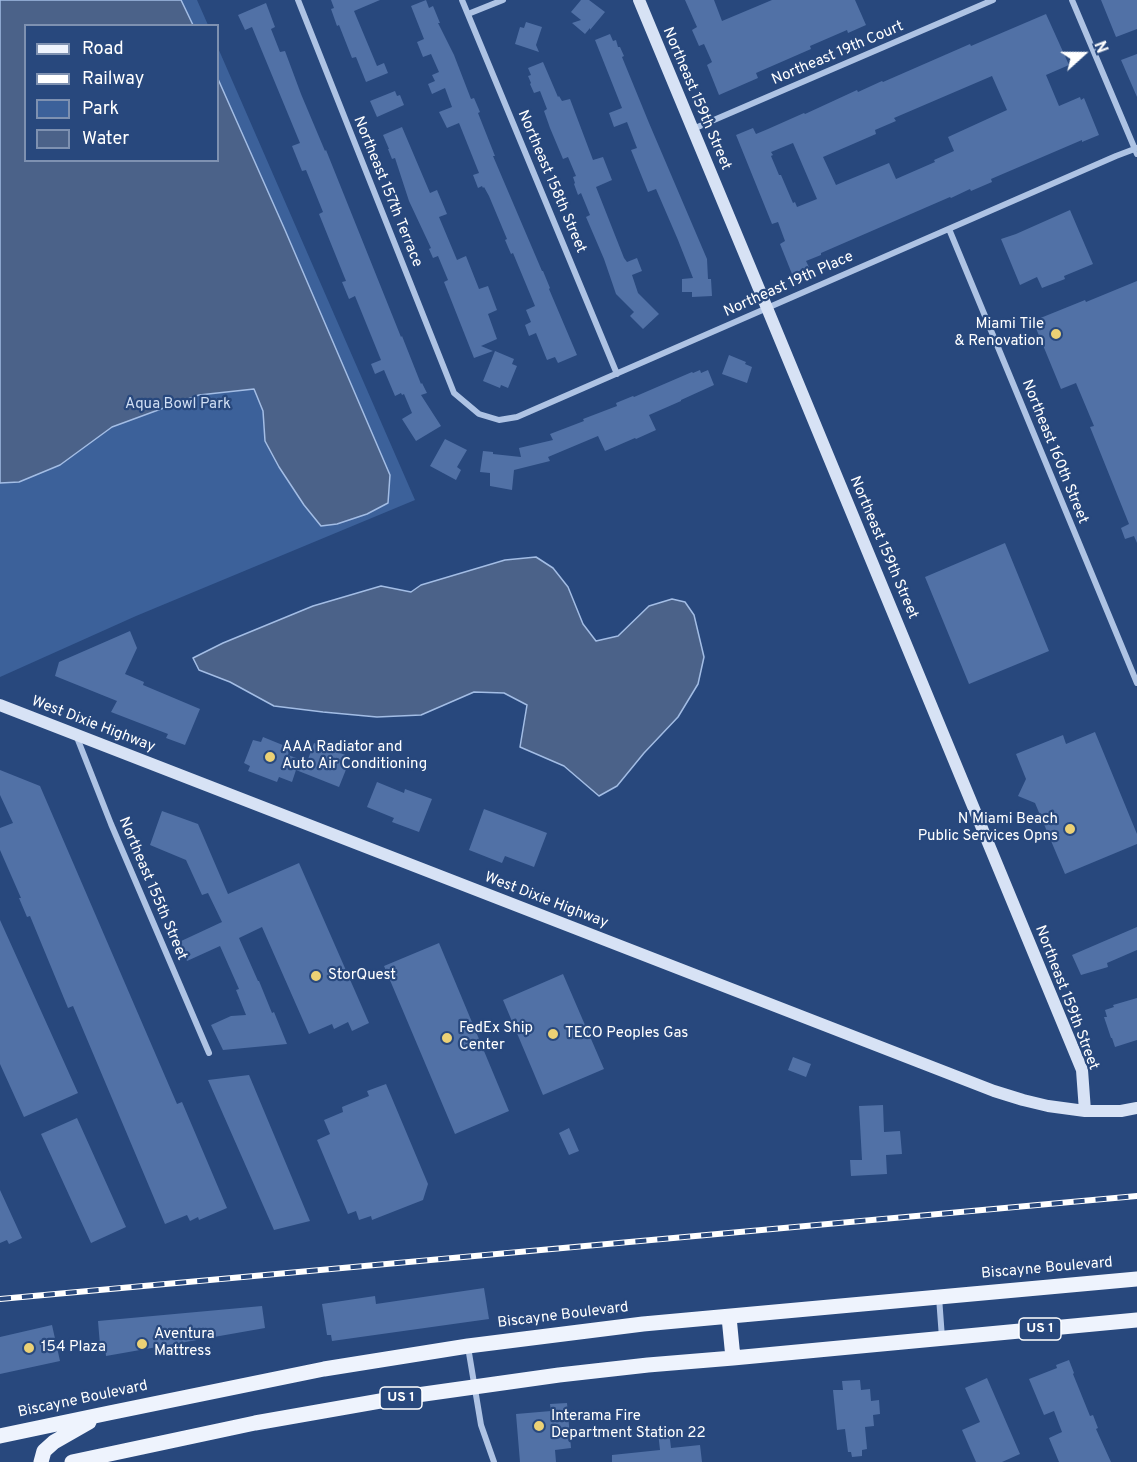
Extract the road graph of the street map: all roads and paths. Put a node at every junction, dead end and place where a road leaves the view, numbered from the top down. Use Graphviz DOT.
graph roads {
  1 [pos="298,0"];
  2 [pos="462,0"];
  3 [pos="503,0"];
  4 [pos="639,0"];
  5 [pos="993,0"];
  6 [pos="1072,0"];
  7 [pos="468,14"];
  8 [pos="692,130"];
  9 [pos="1136,150"];
  10 [pos="950,229"];
  11 [pos="767,308"];
  12 [pos="617,374"];
  13 [pos="454,393"];
  14 [pos="1136,680"];
  15 [pos="0,705"];
  16 [pos="76,735"];
  17 [pos="210,1053"];
  18 [pos="1137,1108"];
  19 [pos="1085,1111"];
  20 [pos="1137,1279"];
  21 [pos="939,1297"];
  22 [pos="729,1317"];
  23 [pos="1137,1320"];
  24 [pos="942,1338"];
  25 [pos="468,1346"];
  26 [pos="733,1358"];
  27 [pos="474,1387"];
  28 [pos="102,1414"];
  29 [pos="0,1436"];
  30 [pos="41,1462"];
  31 [pos="72,1462"];
  32 [pos="494,1462"];
  1 -- 13 [label="street, Northeast 157th Terrace"];
  2 -- 7 [label="street, Northeast 158th Street"];
  3 -- 7 [label="street"];
  4 -- 8 [label="main road, Northeast 159th Street"];
  5 -- 8 [label="street, Northeast 19th Court"];
  6 -- 9 [label="street"];
  7 -- 12 [label="street, Northeast 158th Street"];
  8 -- 11 [label="main road, Northeast 159th Street"];
  9 -- 10 [label="street, Northeast 19th Place"];
  10 -- 11 [label="street, Northeast 19th Place"];
  10 -- 14 [label="street, Northeast 160th Street"];
  11 -- 12 [label="street, Northeast 19th Place"];
  11 -- 19 [label="main road, Northeast 159th Street"];
  12 -- 13 [label="street, Northeast 19th Place"];
  15 -- 16 [label="main road, West Dixie Highway"];
  16 -- 17 [label="street, Northeast 155th Street"];
  16 -- 19 [label="main road, West Dixie Highway"];
  18 -- 19 [label="main road, West Dixie Highway"];
  20 -- 21 [label="main road, Biscayne Boulevard"];
  21 -- 22 [label="main road, Biscayne Boulevard"];
  21 -- 24 [label="street"];
  22 -- 25 [label="main road, Biscayne Boulevard"];
  22 -- 26 [label="main road"];
  23 -- 24 [label="main road, US 1"];
  24 -- 26 [label="main road, US 1"];
  25 -- 27 [label="street"];
  25 -- 28 [label="main road, Biscayne Boulevard"];
  26 -- 27 [label="main road, US 1"];
  27 -- 31 [label="main road, US 1"];
  27 -- 32 [label="street"];
  28 -- 29 [label="main road, Biscayne Boulevard"];
  28 -- 30 [label="main road"];
}
